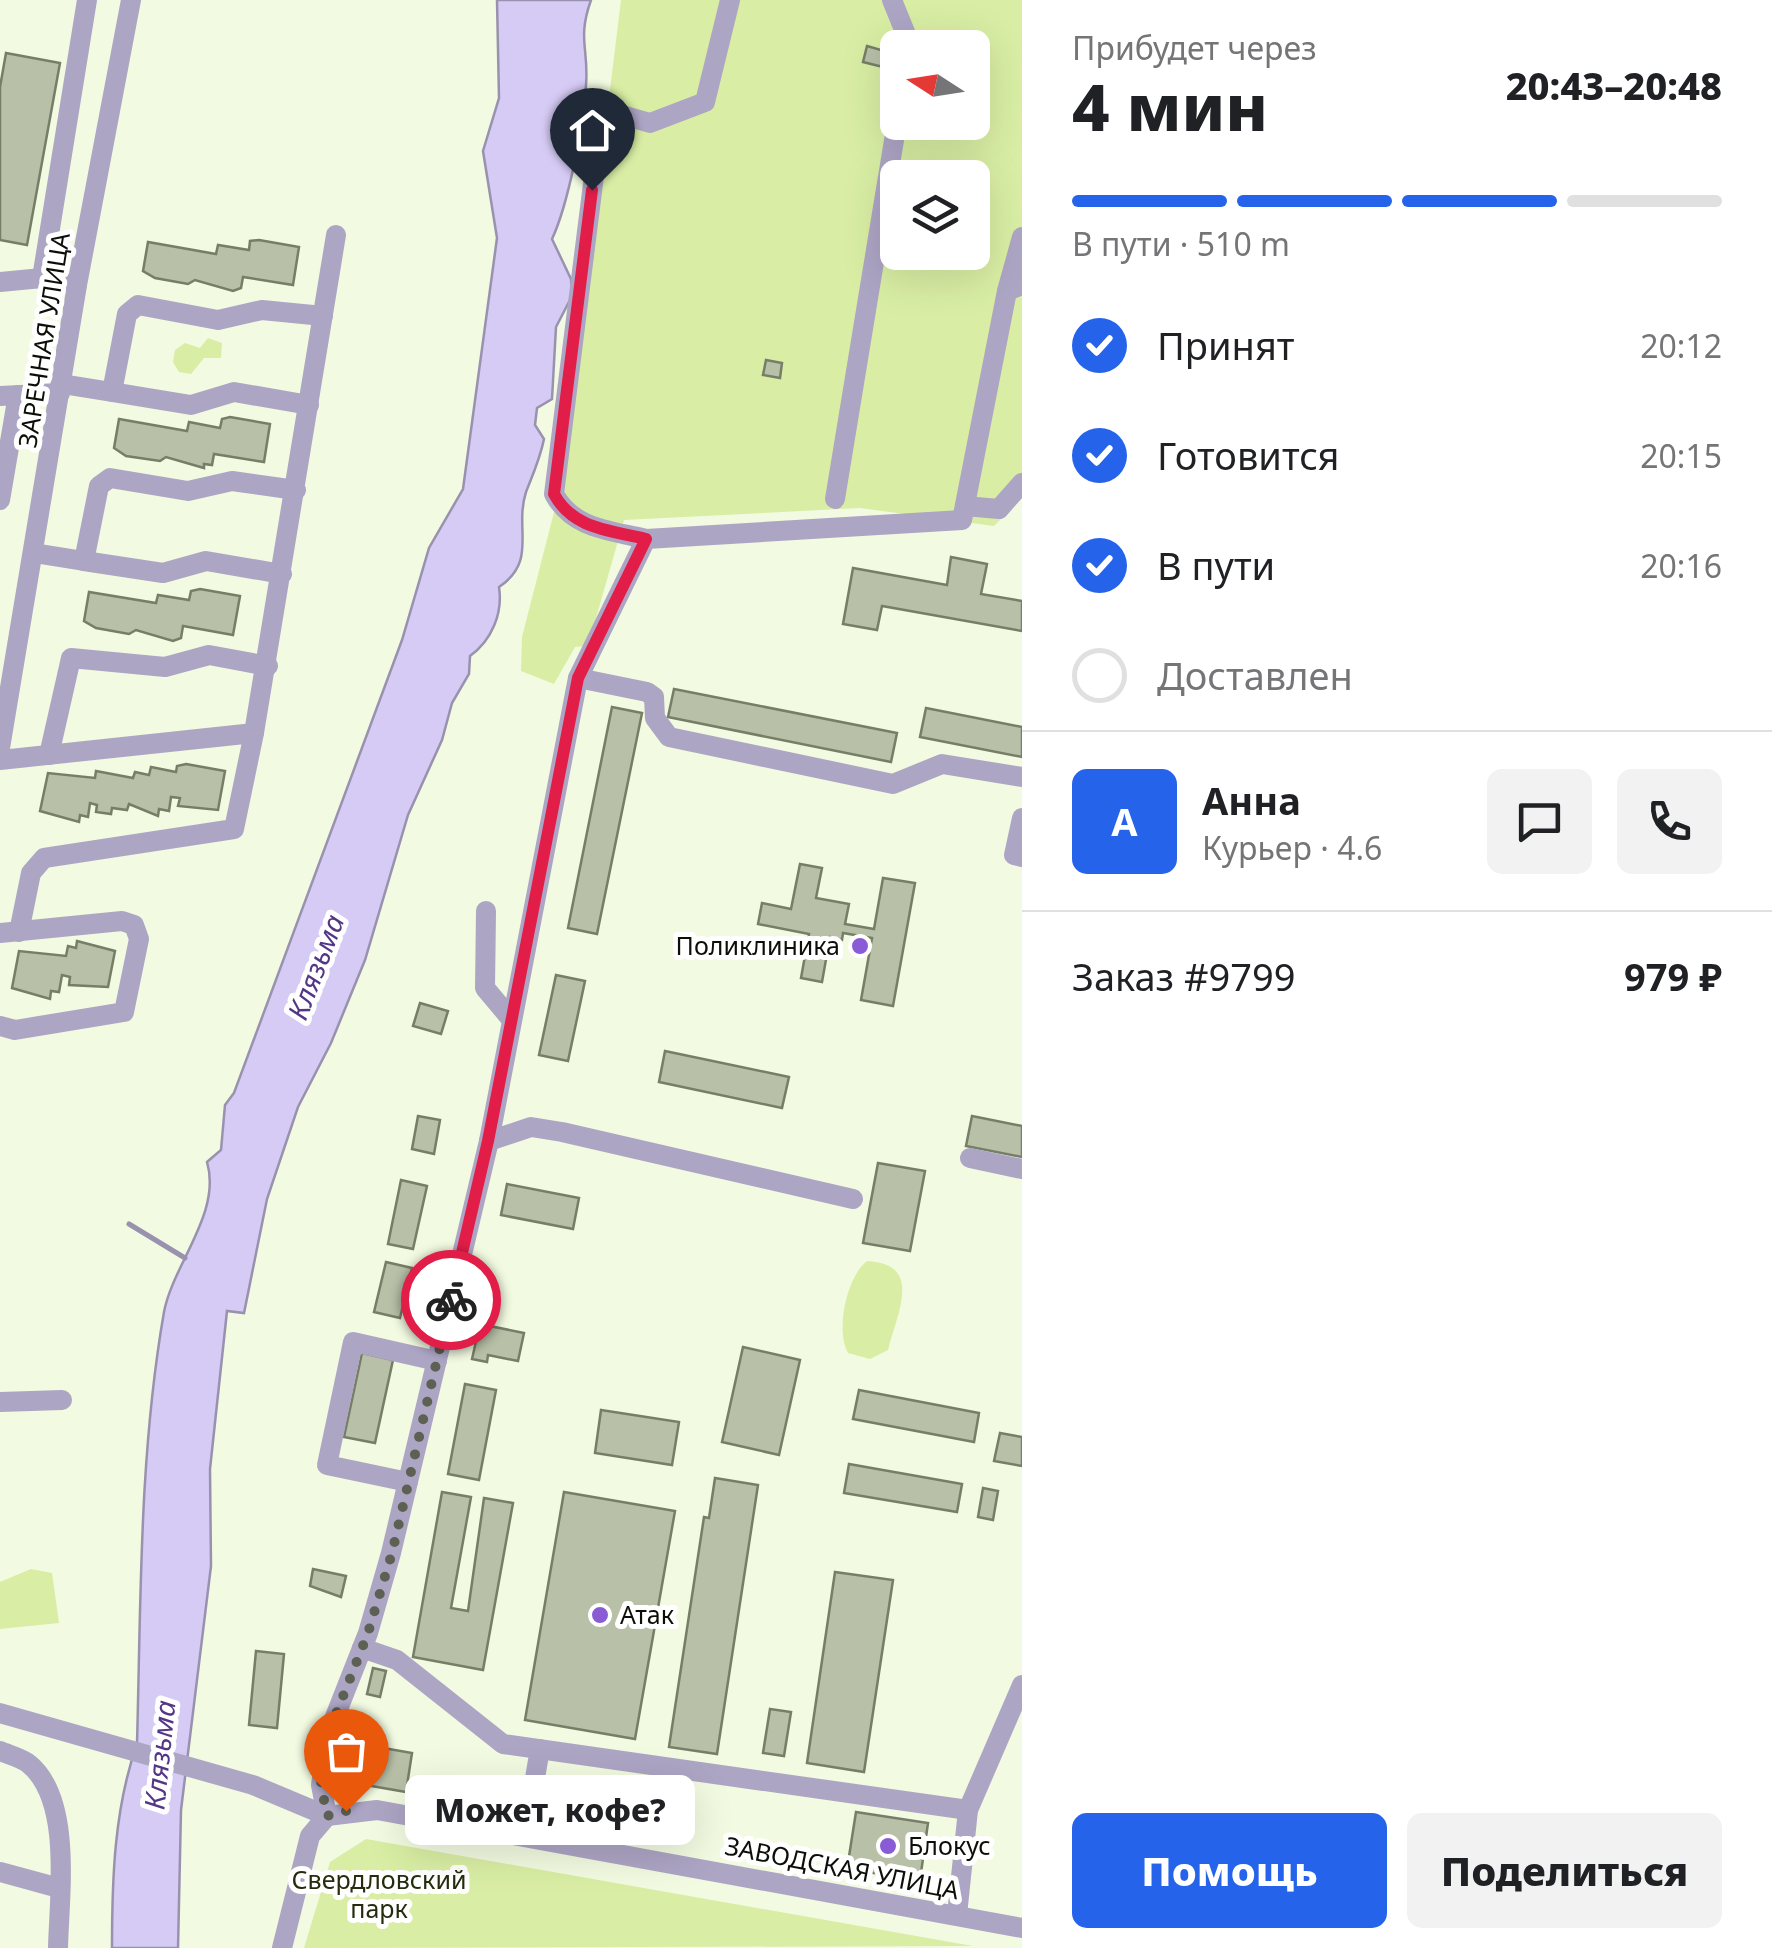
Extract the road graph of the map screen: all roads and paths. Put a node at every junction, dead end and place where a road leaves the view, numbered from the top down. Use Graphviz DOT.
graph roads {
  1 [pos="87,0"];
  2 [pos="132,0"];
  3 [pos="730,0"];
  4 [pos="892,0"];
  5 [pos="905,30"];
  6 [pos="894,140"];
  7 [pos="336,236"];
  8 [pos="1022,236"];
  9 [pos="42,278"];
  10 [pos="0,282"];
  11 [pos="77,285"];
  12 [pos="1015,288"];
  13 [pos="323,316"];
  14 [pos="61,388"];
  15 [pos="112,392"];
  16 [pos="9,396"];
  17 [pos="309,405"];
  18 [pos="1022,483"];
  19 [pos="296,490"];
  20 [pos="835,499"];
  21 [pos="0,500"];
  22 [pos="965,506"];
  23 [pos="646,539"];
  24 [pos="34,553"];
  25 [pos="84,561"];
  26 [pos="282,574"];
  27 [pos="268,666"];
  28 [pos="578,678"];
  29 [pos="254,733"];
  30 [pos="0,748"];
  31 [pos="49,755"];
  32 [pos="0,760"];
  33 [pos="1022,777"];
  34 [pos="1022,818"];
  35 [pos="1022,857"];
  36 [pos="486,911"];
  37 [pos="10,932"];
  38 [pos="510,1019"];
  39 [pos="0,1026"];
  40 [pos="488,1141"];
  41 [pos="970,1158"];
  42 [pos="1022,1169"];
  43 [pos="853,1200"];
  44 [pos="437,1361"];
  45 [pos="62,1400"];
  46 [pos="0,1402"];
  47 [pos="408,1482"];
  48 [pos="362,1648"];
  49 [pos="1022,1684"];
  50 [pos="0,1714"];
  51 [pos="540,1750"];
  52 [pos="0,1751"];
  53 [pos="968,1810"];
  54 [pos="327,1816"];
  55 [pos="524,1836"];
  56 [pos="0,1872"];
  57 [pos="60,1888"];
  58 [pos="958,1916"];
  59 [pos="1022,1928"];
  60 [pos="58,1948"];
  61 [pos="282,1948"];
  1 -- 9 [label="street"];
  2 -- 11 [label="street, ЗАРЕЧНАЯ УЛИЦА"];
  3 -- 23 [label="street"];
  4 -- 5 [label="street"];
  6 -- 20 [label="street"];
  7 -- 13 [label="street"];
  8 -- 12 [label="street"];
  9 -- 10 [label="street"];
  9 -- 11 [label="street"];
  11 -- 14 [label="street, ЗАРЕЧНАЯ УЛИЦА"];
  12 -- 22 [label="street"];
  13 -- 15 [label="street"];
  13 -- 17 [label="street"];
  14 -- 15 [label="street"];
  14 -- 16 [label="street"];
  14 -- 24 [label="street, ЗАРЕЧНАЯ УЛИЦА"];
  15 -- 17 [label="street"];
  16 -- 21 [label="street"];
  17 -- 19 [label="street"];
  18 -- 22 [label="street"];
  19 -- 25 [label="street"];
  19 -- 26 [label="street"];
  22 -- 23 [label="street"];
  23 -- 28 [label="street"];
  24 -- 25 [label="street"];
  24 -- 30 [label="street, ЗАРЕЧНАЯ УЛИЦА"];
  25 -- 26 [label="street"];
  26 -- 27 [label="street"];
  27 -- 29 [label="street"];
  27 -- 31 [label="street"];
  28 -- 33 [label="street"];
  28 -- 38 [label="street"];
  29 -- 31 [label="street"];
  29 -- 37 [label="street"];
  31 -- 32 [label="street"];
  34 -- 35 [label="street"];
  36 -- 38 [label="street"];
  37 -- 39 [label="street"];
  38 -- 40 [label="street"];
  40 -- 43 [label="street"];
  40 -- 44 [label="street"];
  41 -- 42 [label="street"];
  44 -- 47 [label="street"];
  44 -- 47 [label="street"];
  45 -- 46 [label="street"];
  47 -- 48 [label="street"];
  48 -- 51 [label="street"];
  48 -- 54 [label="street"];
  49 -- 53 [label="street"];
  50 -- 54 [label="street"];
  51 -- 53 [label="street"];
  51 -- 55 [label="street"];
  52 -- 57 [label="street"];
  53 -- 58 [label="street"];
  54 -- 55 [label="street, ЗАВОДСКАЯ УЛИЦА"];
  54 -- 61 [label="street"];
  55 -- 58 [label="street, ЗАВОДСКАЯ УЛИЦА"];
  56 -- 57 [label="street"];
  57 -- 60 [label="street"];
  58 -- 59 [label="street, ЗАВОДСКАЯ УЛИЦА"];
}
